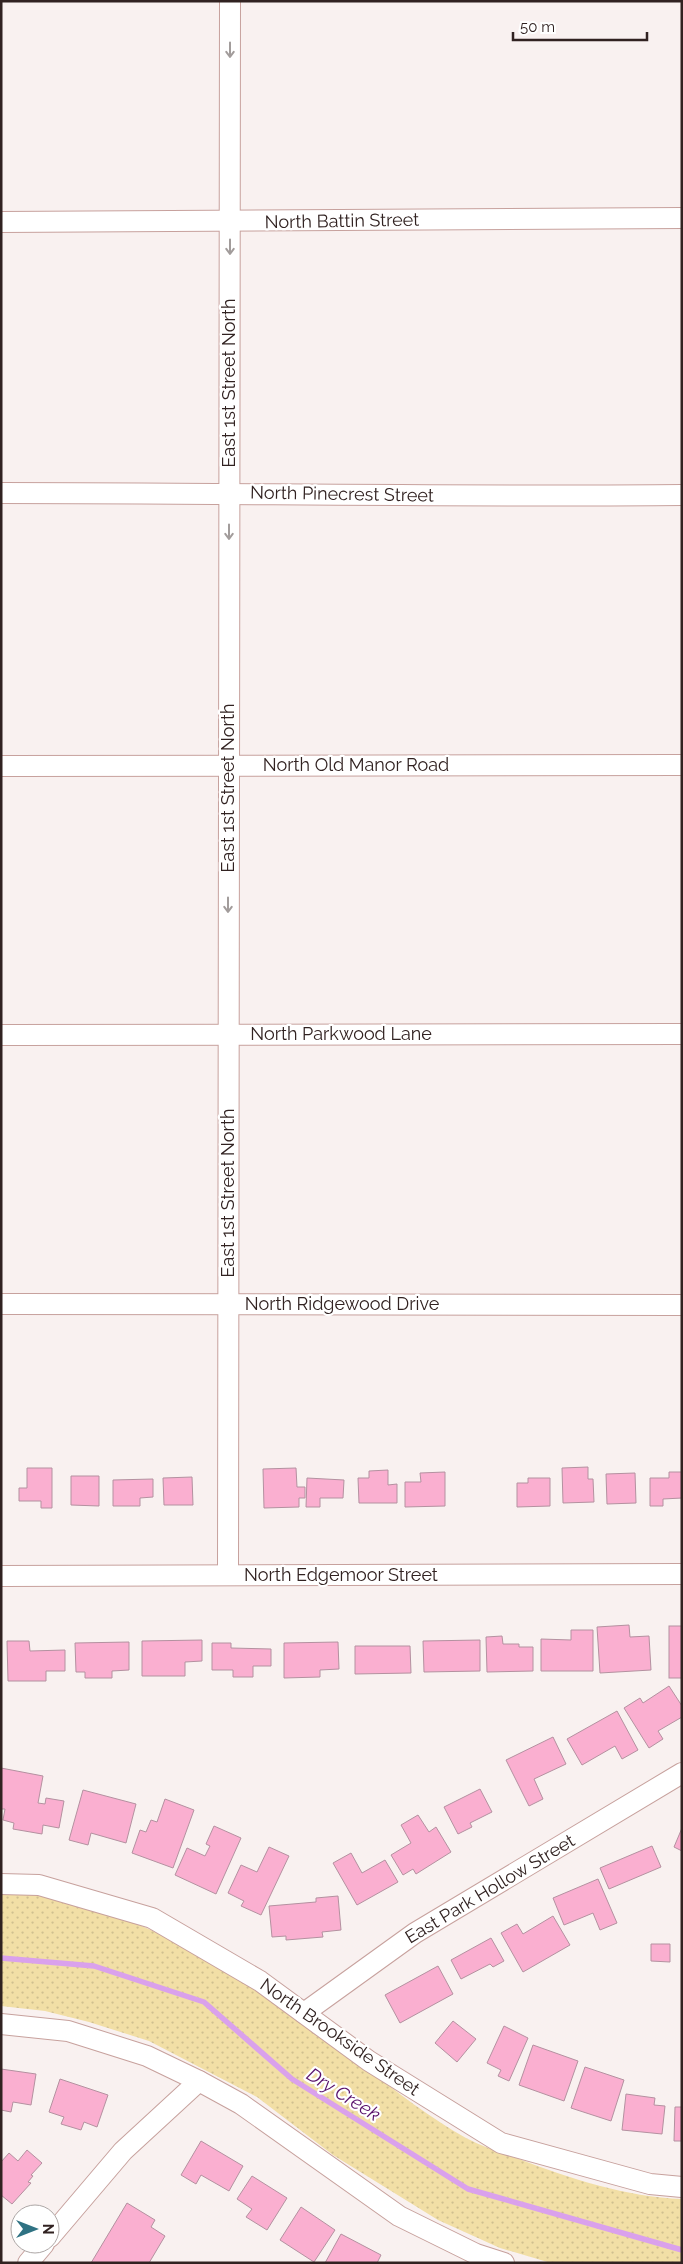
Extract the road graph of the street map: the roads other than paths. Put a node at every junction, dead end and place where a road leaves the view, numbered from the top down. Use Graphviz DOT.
graph roads {
  1 [pos="230,1"];
  2 [pos="682,218"];
  3 [pos="1,222"];
  4 [pos="230,222"];
  5 [pos="1,493"];
  6 [pos="229,493"];
  7 [pos="682,495"];
  8 [pos="682,765"];
  9 [pos="1,766"];
  10 [pos="228,766"];
  11 [pos="682,1034"];
  12 [pos="228,1035"];
  13 [pos="1,1036"];
  14 [pos="1,1304"];
  15 [pos="228,1304"];
  16 [pos="682,1304"];
  17 [pos="682,1574"];
  18 [pos="228,1575"];
  19 [pos="1,1576"];
  20 [pos="682,1773"];
  21 [pos="1,1884"];
  22 [pos="304,2013"];
  23 [pos="1,2024"];
  24 [pos="200,2081"];
  25 [pos="682,2187"];
  26 [pos="60,2225"];
  27 [pos="504,2263"];
  1 -- 4 [label="street, East 1st Street North, one-way"];
  2 -- 4 [label="street, North Battin Street"];
  3 -- 4 [label="street, North Battin Street"];
  4 -- 6 [label="street, East 1st Street North, one-way"];
  5 -- 6 [label="street, North Pinecrest Street"];
  6 -- 7 [label="street, North Pinecrest Street"];
  6 -- 10 [label="street, East 1st Street North, one-way"];
  8 -- 10 [label="street, North Old Manor Road"];
  9 -- 10 [label="street, North Old Manor Road"];
  10 -- 12 [label="street, East 1st Street North, one-way"];
  11 -- 12 [label="street, North Parkwood Lane"];
  12 -- 13 [label="street, North Parkwood Lane"];
  12 -- 15 [label="street, East 1st Street North"];
  14 -- 15 [label="street, North Ridgewood Drive"];
  15 -- 16 [label="street, North Ridgewood Drive"];
  15 -- 18 [label="street, East 1st Street North"];
  17 -- 18 [label="street, North Edgemoor Street"];
  18 -- 19 [label="street, North Edgemoor Street"];
  20 -- 22 [label="street, East Park Hollow Street"];
  21 -- 22 [label="street, North Brookside Street"];
  22 -- 25 [label="street, North Brookside Street"];
  23 -- 24 [label="street"];
  24 -- 26 [label="street"];
  24 -- 27 [label="street"];
}
